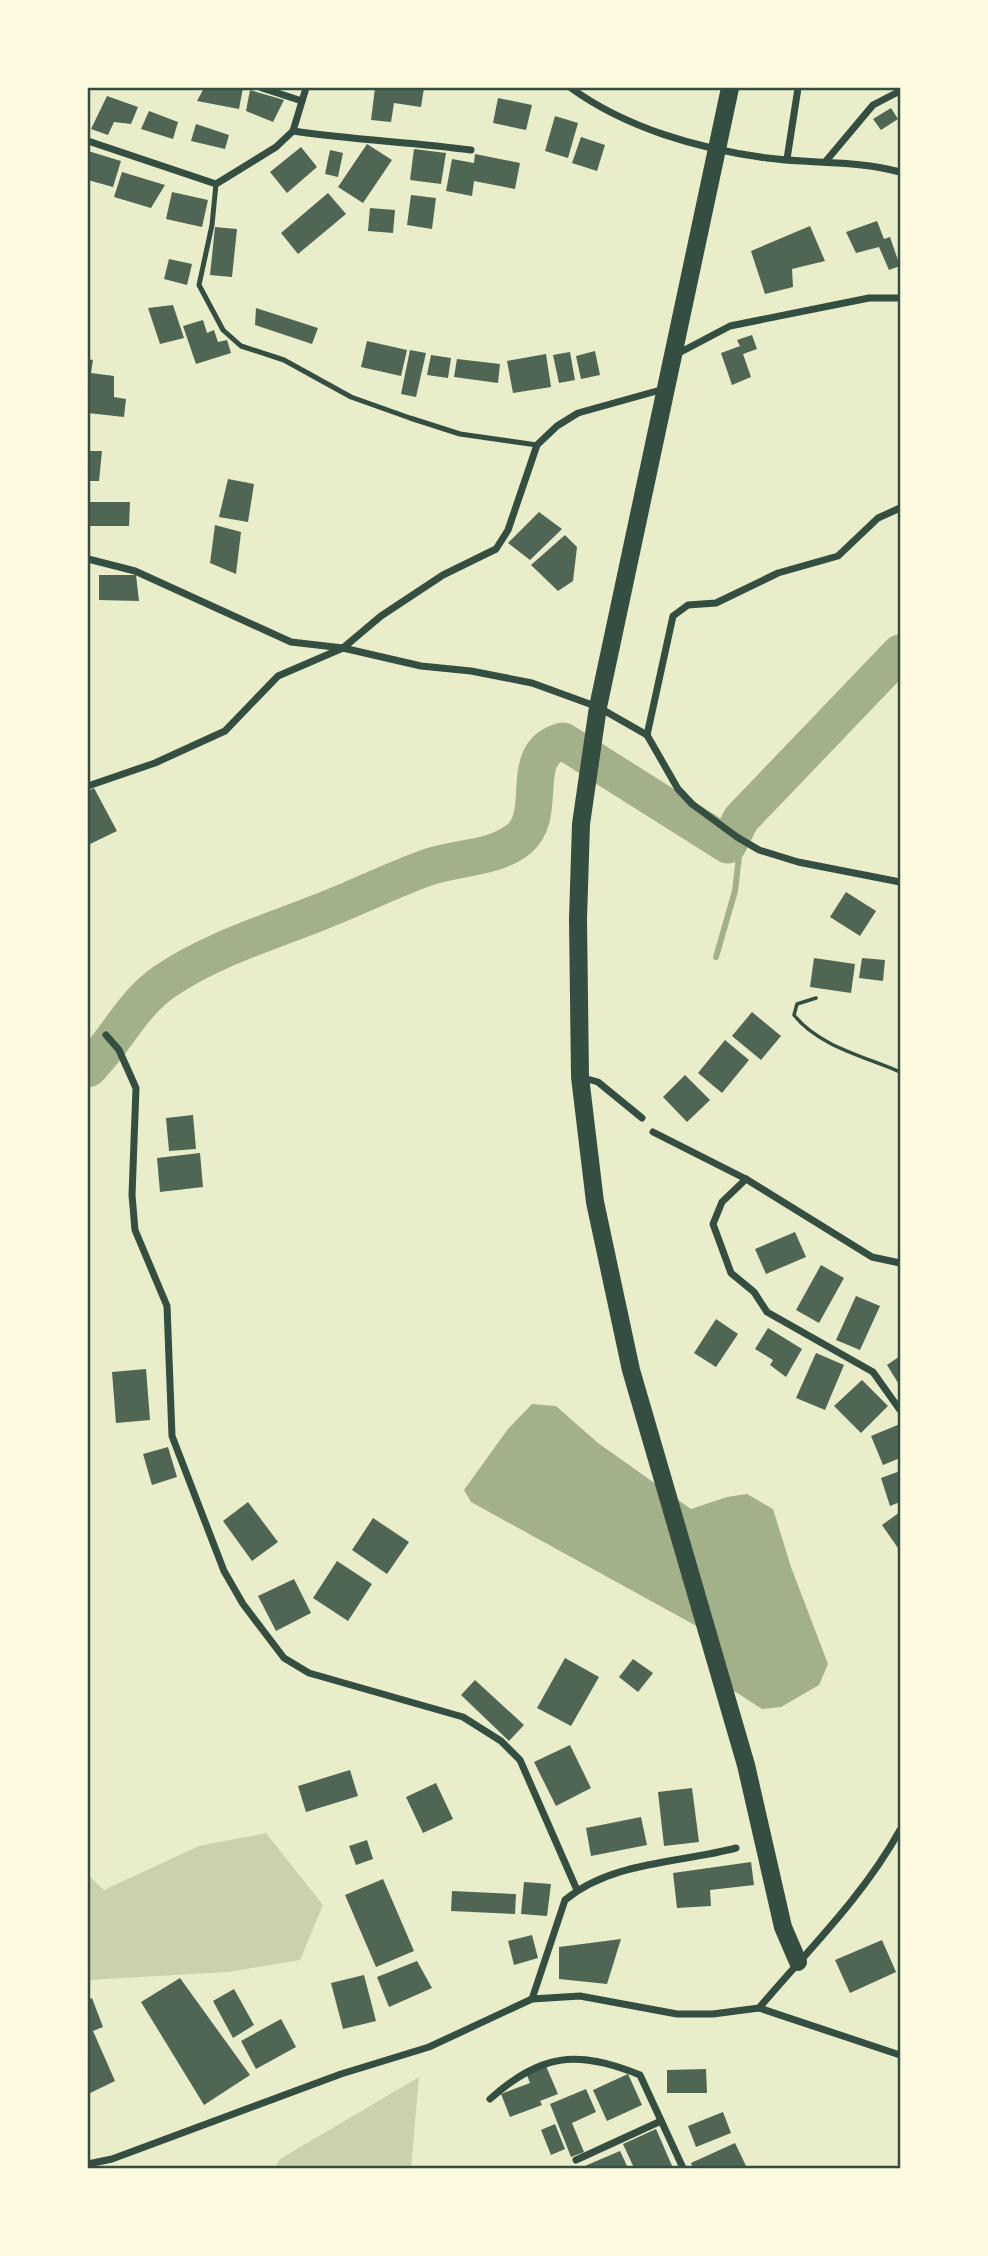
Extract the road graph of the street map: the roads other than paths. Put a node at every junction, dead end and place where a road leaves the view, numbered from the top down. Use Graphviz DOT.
graph roads {
  1 [pos="262,88"];
  2 [pos="306,88"];
  3 [pos="570,88"];
  4 [pos="730,88"];
  5 [pos="798,88"];
  6 [pos="901,91"];
  7 [pos="302,101"];
  8 [pos="293,131"];
  9 [pos="88,141"];
  10 [pos="471,150"];
  11 [pos="787,159"];
  12 [pos="826,161"];
  13 [pos="901,172"];
  14 [pos="216,184"];
  15 [pos="901,298"];
  16 [pos="672,357"];
  17 [pos="665,389"];
  18 [pos="537,445"];
  19 [pos="901,508"];
  20 [pos="88,559"];
  21 [pos="343,648"];
  22 [pos="598,707"];
  23 [pos="647,735"];
  24 [pos="88,786"];
  25 [pos="901,882"];
  26 [pos="106,1035"];
  27 [pos="580,1077"];
  28 [pos="642,1118"];
  29 [pos="653,1132"];
  30 [pos="746,1179"];
  31 [pos="901,1263"];
  32 [pos="901,1410"];
  33 [pos="901,1830"];
  34 [pos="736,1848"];
  35 [pos="577,1890"];
  36 [pos="798,1962"];
  37 [pos="532,1999"];
  38 [pos="759,2008"];
  39 [pos="901,2055"];
  40 [pos="490,2099"];
  41 [pos="661,2121"];
  42 [pos="576,2160"];
  43 [pos="88,2164"];
  44 [pos="683,2168"];
  1 -- 7 [label="street"];
  2 -- 7 [label="street"];
  3 -- 11 [label="street"];
  4 -- 16 [label="main road"];
  5 -- 11 [label="street"];
  6 -- 12 [label="street"];
  7 -- 8 [label="street"];
  8 -- 10 [label="street"];
  8 -- 14 [label="street"];
  9 -- 14 [label="street"];
  11 -- 12 [label="street"];
  12 -- 13 [label="street"];
  14 -- 18 [label="lane"];
  15 -- 16 [label="street"];
  16 -- 17 [label="main road"];
  17 -- 18 [label="street"];
  17 -- 22 [label="main road"];
  18 -- 21 [label="street"];
  19 -- 23 [label="street"];
  20 -- 21 [label="street"];
  21 -- 22 [label="street"];
  21 -- 24 [label="street"];
  22 -- 23 [label="street"];
  22 -- 27 [label="main road"];
  23 -- 25 [label="street"];
  26 -- 35 [label="street"];
  27 -- 28 [label="street"];
  27 -- 36 [label="main road"];
  29 -- 30 [label="street"];
  30 -- 31 [label="street"];
  30 -- 32 [label="street"];
  33 -- 36 [label="street"];
  34 -- 35 [label="street"];
  35 -- 37 [label="street"];
  36 -- 38 [label="street"];
  37 -- 38 [label="street"];
  37 -- 43 [label="street"];
  38 -- 39 [label="street"];
  40 -- 41 [label="street"];
  41 -- 42 [label="street"];
  41 -- 44 [label="street"];
}
